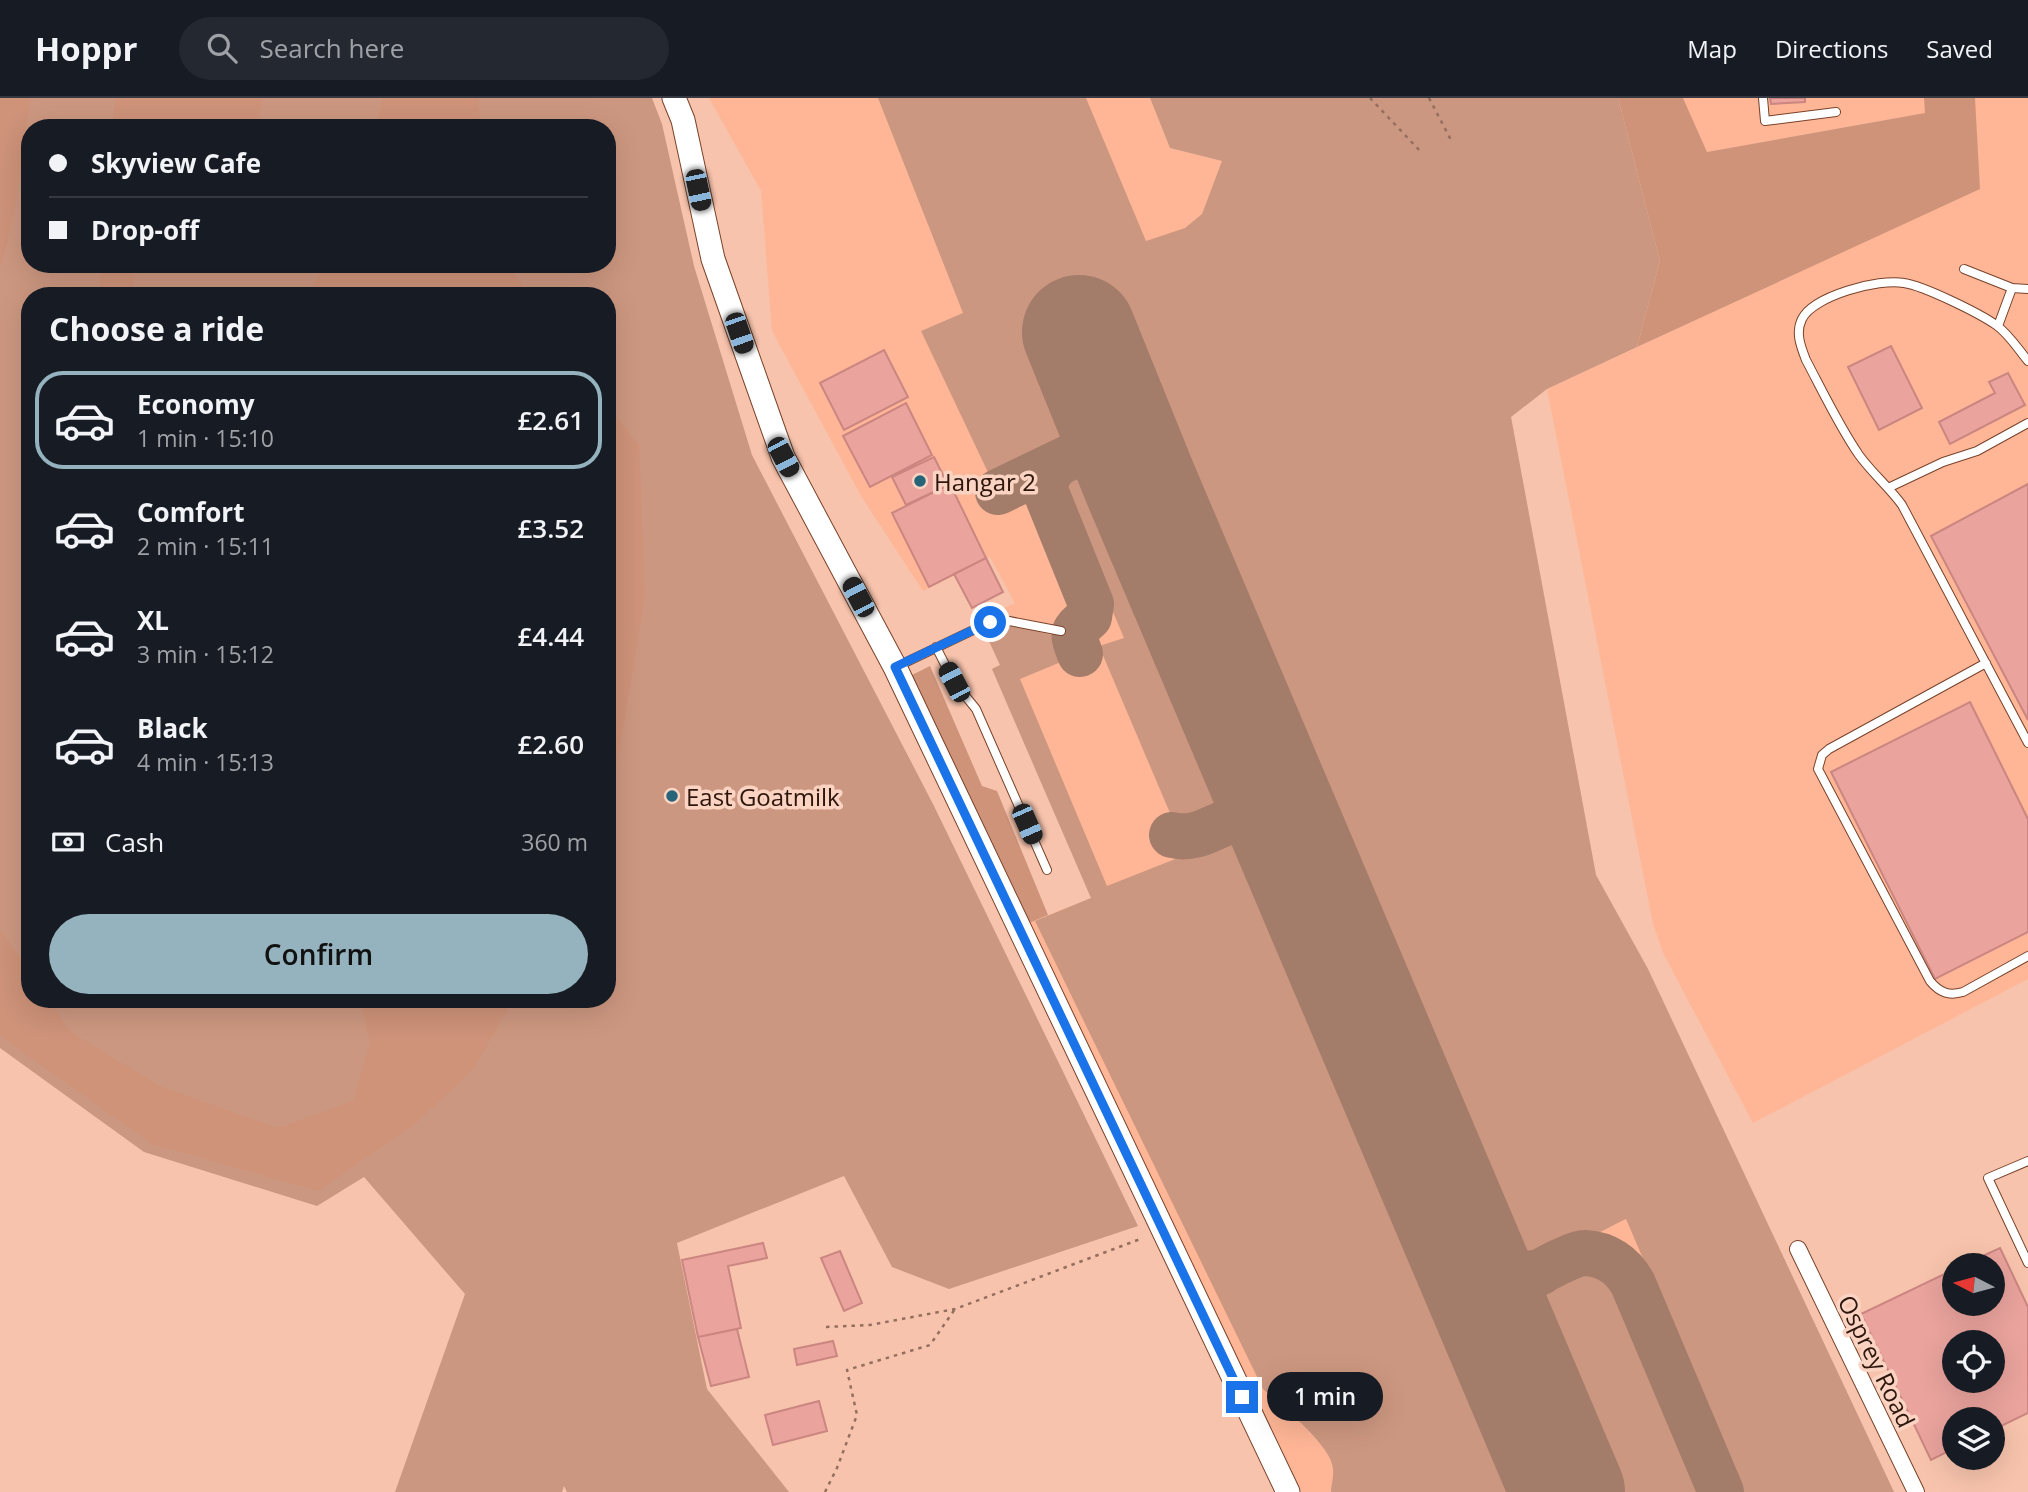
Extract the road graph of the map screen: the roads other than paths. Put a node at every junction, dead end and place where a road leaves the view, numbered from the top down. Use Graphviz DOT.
graph roads {
  1 [pos="674,98"];
  2 [pos="1763,98"];
  3 [pos="1836,112"];
  4 [pos="1964,270"];
  5 [pos="2012,288"];
  6 [pos="2028,289"];
  7 [pos="1998,326"];
  8 [pos="2028,360"];
  9 [pos="2028,423"];
  10 [pos="1888,488"];
  11 [pos="1061,631"];
  12 [pos="936,647"];
  13 [pos="1986,663"];
  14 [pos="895,667"];
  15 [pos="2028,743"];
  16 [pos="1047,870"];
  17 [pos="2028,956"];
  18 [pos="2028,1161"];
  19 [pos="1798,1249"];
  20 [pos="2028,1263"];
  21 [pos="1288,1492"];
  22 [pos="1916,1492"];
  1 -- 14 [label="street"];
  2 -- 3 [label="lane"];
  4 -- 5 [label="lane"];
  5 -- 6 [label="lane"];
  5 -- 7 [label="lane"];
  7 -- 8 [label="lane"];
  7 -- 10 [label="lane"];
  9 -- 10 [label="lane"];
  10 -- 13 [label="lane"];
  11 -- 12 [label="lane"];
  12 -- 14 [label="lane"];
  12 -- 16 [label="lane"];
  13 -- 15 [label="lane"];
  13 -- 17 [label="lane"];
  14 -- 21 [label="street"];
  18 -- 20 [label="lane"];
  19 -- 22 [label="street, Osprey Road"];
}
